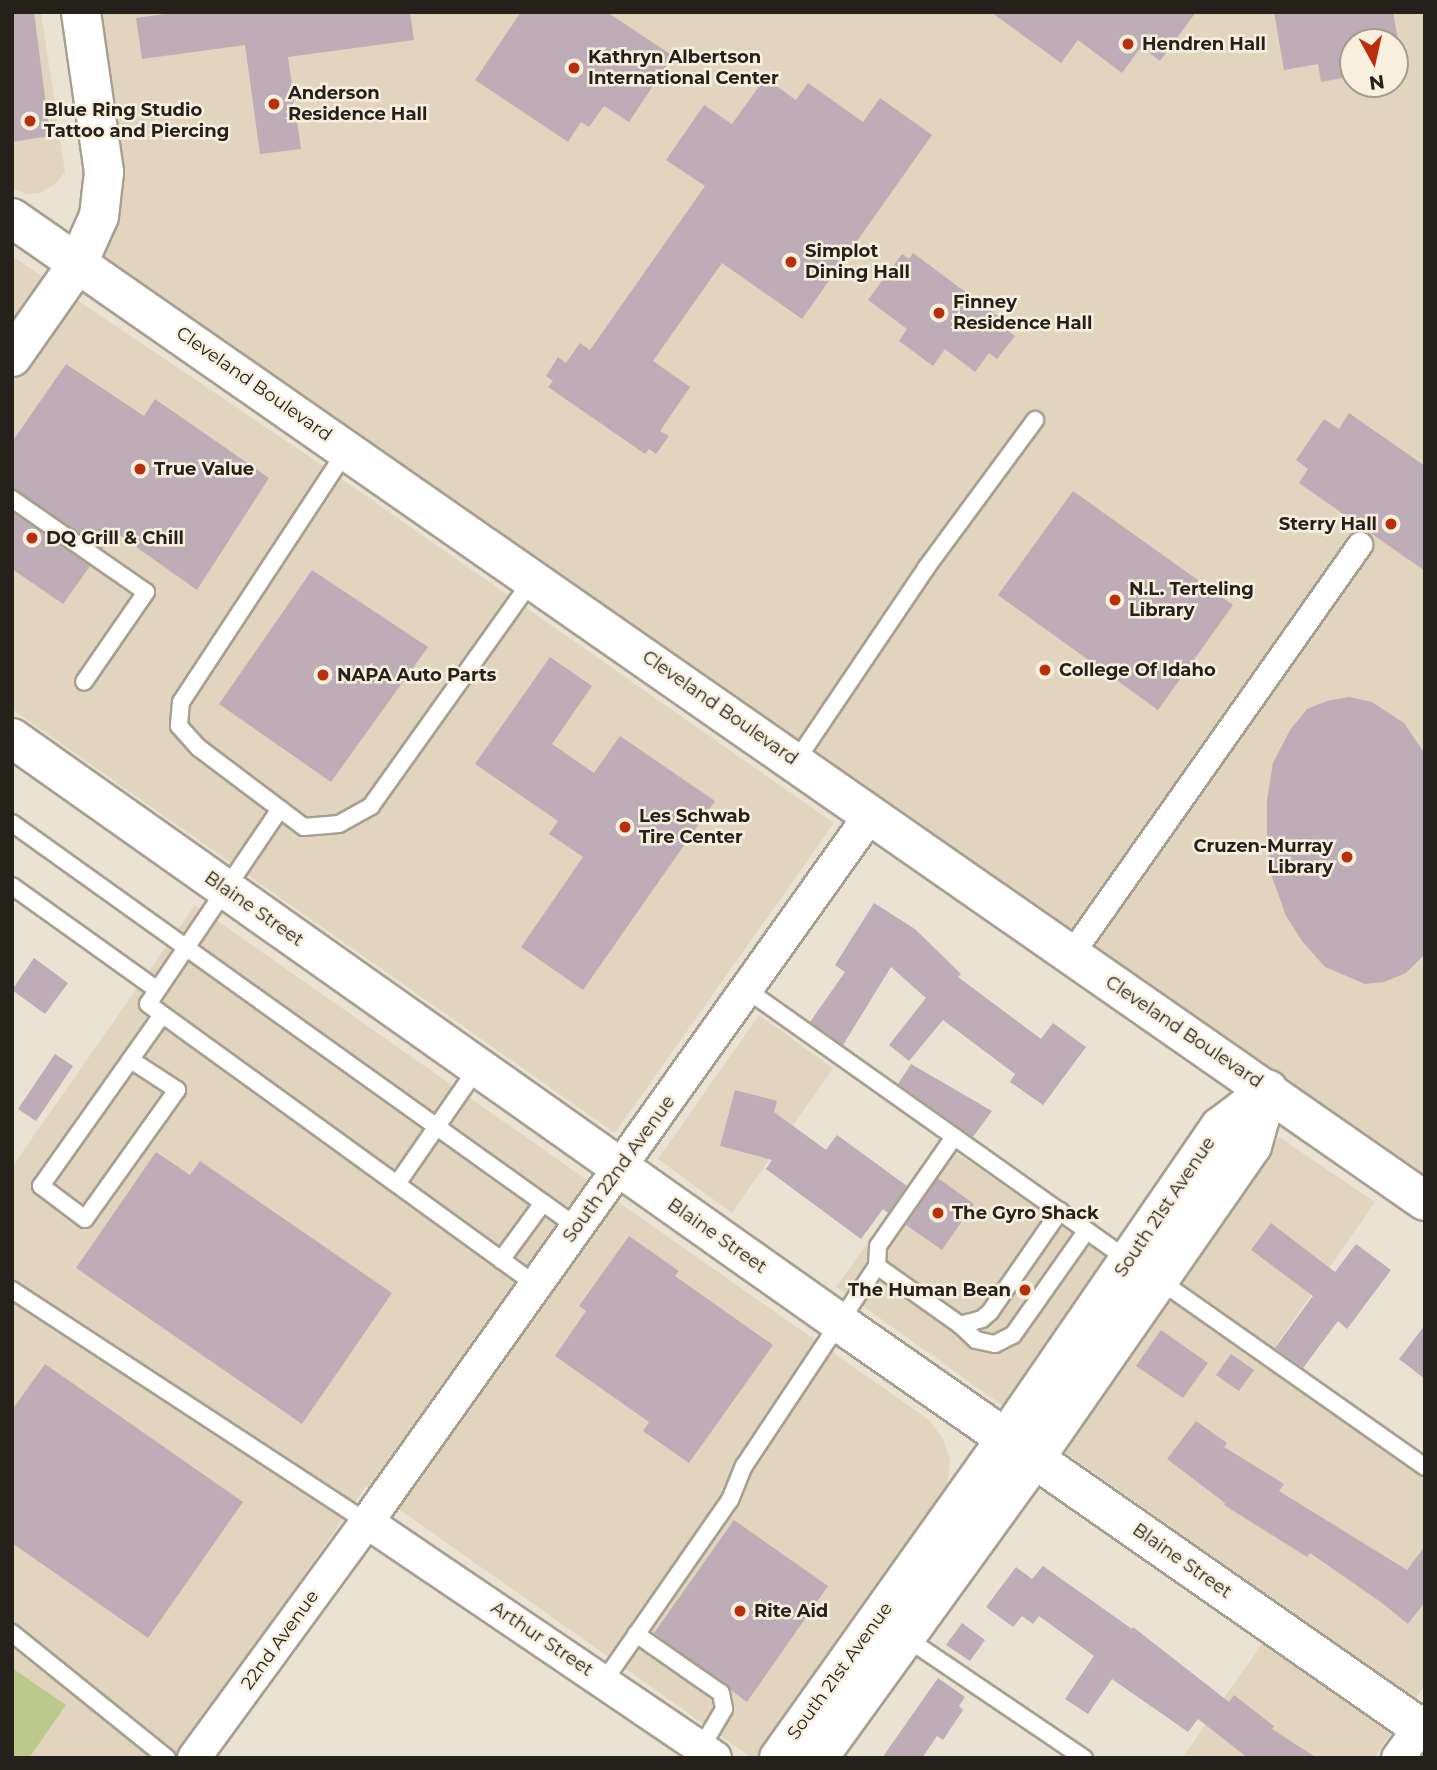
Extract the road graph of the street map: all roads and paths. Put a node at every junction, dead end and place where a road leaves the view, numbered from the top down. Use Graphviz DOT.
graph roads {
  1 [pos="81,12"];
  2 [pos="12,218"];
  3 [pos="78,263"];
  4 [pos="12,357"];
  5 [pos="1035,421"];
  6 [pos="347,449"];
  7 [pos="12,499"];
  8 [pos="1360,545"];
  9 [pos="533,578"];
  10 [pos="84,682"];
  11 [pos="12,738"];
  12 [pos="796,761"];
  13 [pos="280,809"];
  14 [pos="871,814"];
  15 [pos="12,822"];
  16 [pos="12,886"];
  17 [pos="225,888"];
  18 [pos="186,947"];
  19 [pos="1071,955"];
  20 [pos="157,990"];
  21 [pos="747,990"];
  22 [pos="162,1014"];
  23 [pos="131,1060"];
  24 [pos="478,1067"];
  25 [pos="1268,1090"];
  26 [pos="436,1126"];
  27 [pos="954,1137"];
  28 [pos="621,1167"];
  29 [pos="397,1184"];
  30 [pos="1425,1201"];
  31 [pos="543,1203"];
  32 [pos="1060,1211"];
  33 [pos="578,1227"];
  34 [pos="1087,1230"];
  35 [pos="501,1260"];
  36 [pos="877,1266"];
  37 [pos="1144,1270"];
  38 [pos="536,1285"];
  39 [pos="12,1290"];
  40 [pos="840,1323"];
  41 [pos="960,1325"];
  42 [pos="1021,1448"];
  43 [pos="1425,1467"];
  44 [pos="366,1522"];
  45 [pos="12,1633"];
  46 [pos="636,1634"];
  47 [pos="905,1637"];
  48 [pos="604,1681"];
  49 [pos="1417,1734"];
  50 [pos="708,1753"];
  51 [pos="167,1758"];
  52 [pos="194,1758"];
  53 [pos="779,1758"];
  54 [pos="818,1758"];
  55 [pos="1084,1758"];
  1 -- 3 [label="main road"];
  2 -- 3 [label="main road, Cleveland Boulevard"];
  3 -- 4 [label="main road"];
  3 -- 6 [label="main road, Cleveland Boulevard"];
  5 -- 12 [label="lane"];
  6 -- 9 [label="main road, Cleveland Boulevard"];
  6 -- 13 [label="lane"];
  7 -- 10 [label="lane"];
  8 -- 19 [label="street"];
  9 -- 12 [label="main road, Cleveland Boulevard"];
  9 -- 13 [label="lane"];
  11 -- 17 [label="main road, Blaine Street"];
  12 -- 14 [label="main road, Cleveland Boulevard"];
  13 -- 17 [label="lane"];
  14 -- 19 [label="main road, Cleveland Boulevard"];
  14 -- 21 [label="street, South 22nd Avenue"];
  15 -- 18 [label="lane"];
  16 -- 20 [label="lane"];
  17 -- 18 [label="lane"];
  17 -- 24 [label="main road, Blaine Street"];
  18 -- 20 [label="lane"];
  18 -- 26 [label="lane"];
  19 -- 25 [label="main road, Cleveland Boulevard"];
  20 -- 22 [label="lane"];
  21 -- 27 [label="lane"];
  21 -- 28 [label="street, South 22nd Avenue"];
  22 -- 23 [label="lane"];
  22 -- 29 [label="lane"];
  23 -- 23 [label="lane"];
  24 -- 26 [label="lane"];
  24 -- 28 [label="main road, Blaine Street"];
  25 -- 30 [label="main road, Cleveland Boulevard"];
  25 -- 37 [label="main road, South 21st Avenue"];
  26 -- 29 [label="lane"];
  26 -- 31 [label="lane"];
  27 -- 32 [label="lane"];
  27 -- 36 [label="lane"];
  28 -- 33 [label="street, South 22nd Avenue"];
  28 -- 40 [label="main road, Blaine Street"];
  29 -- 35 [label="lane"];
  31 -- 33 [label="lane"];
  31 -- 35 [label="lane"];
  32 -- 34 [label="lane"];
  32 -- 41 [label="lane"];
  33 -- 38 [label="street, South 22nd Avenue"];
  34 -- 37 [label="lane"];
  34 -- 41 [label="lane"];
  35 -- 38 [label="lane"];
  36 -- 40 [label="lane"];
  36 -- 41 [label="lane"];
  37 -- 42 [label="main road, South 21st Avenue"];
  37 -- 43 [label="lane"];
  38 -- 44 [label="street, South 22nd Avenue"];
  39 -- 44 [label="lane"];
  40 -- 42 [label="main road, Blaine Street"];
  40 -- 46 [label="lane"];
  42 -- 47 [label="main road, South 21st Avenue"];
  42 -- 49 [label="main road, Blaine Street"];
  42 -- 53 [label="main road, South 21st Avenue"];
  44 -- 48 [label="street, Arthur Street"];
  44 -- 52 [label="street, 22nd Avenue"];
  45 -- 51 [label="lane"];
  46 -- 48 [label="lane"];
  46 -- 50 [label="lane"];
  47 -- 54 [label="main road, South 21st Avenue"];
  47 -- 55 [label="lane"];
  48 -- 50 [label="street, Arthur Street"];
}
